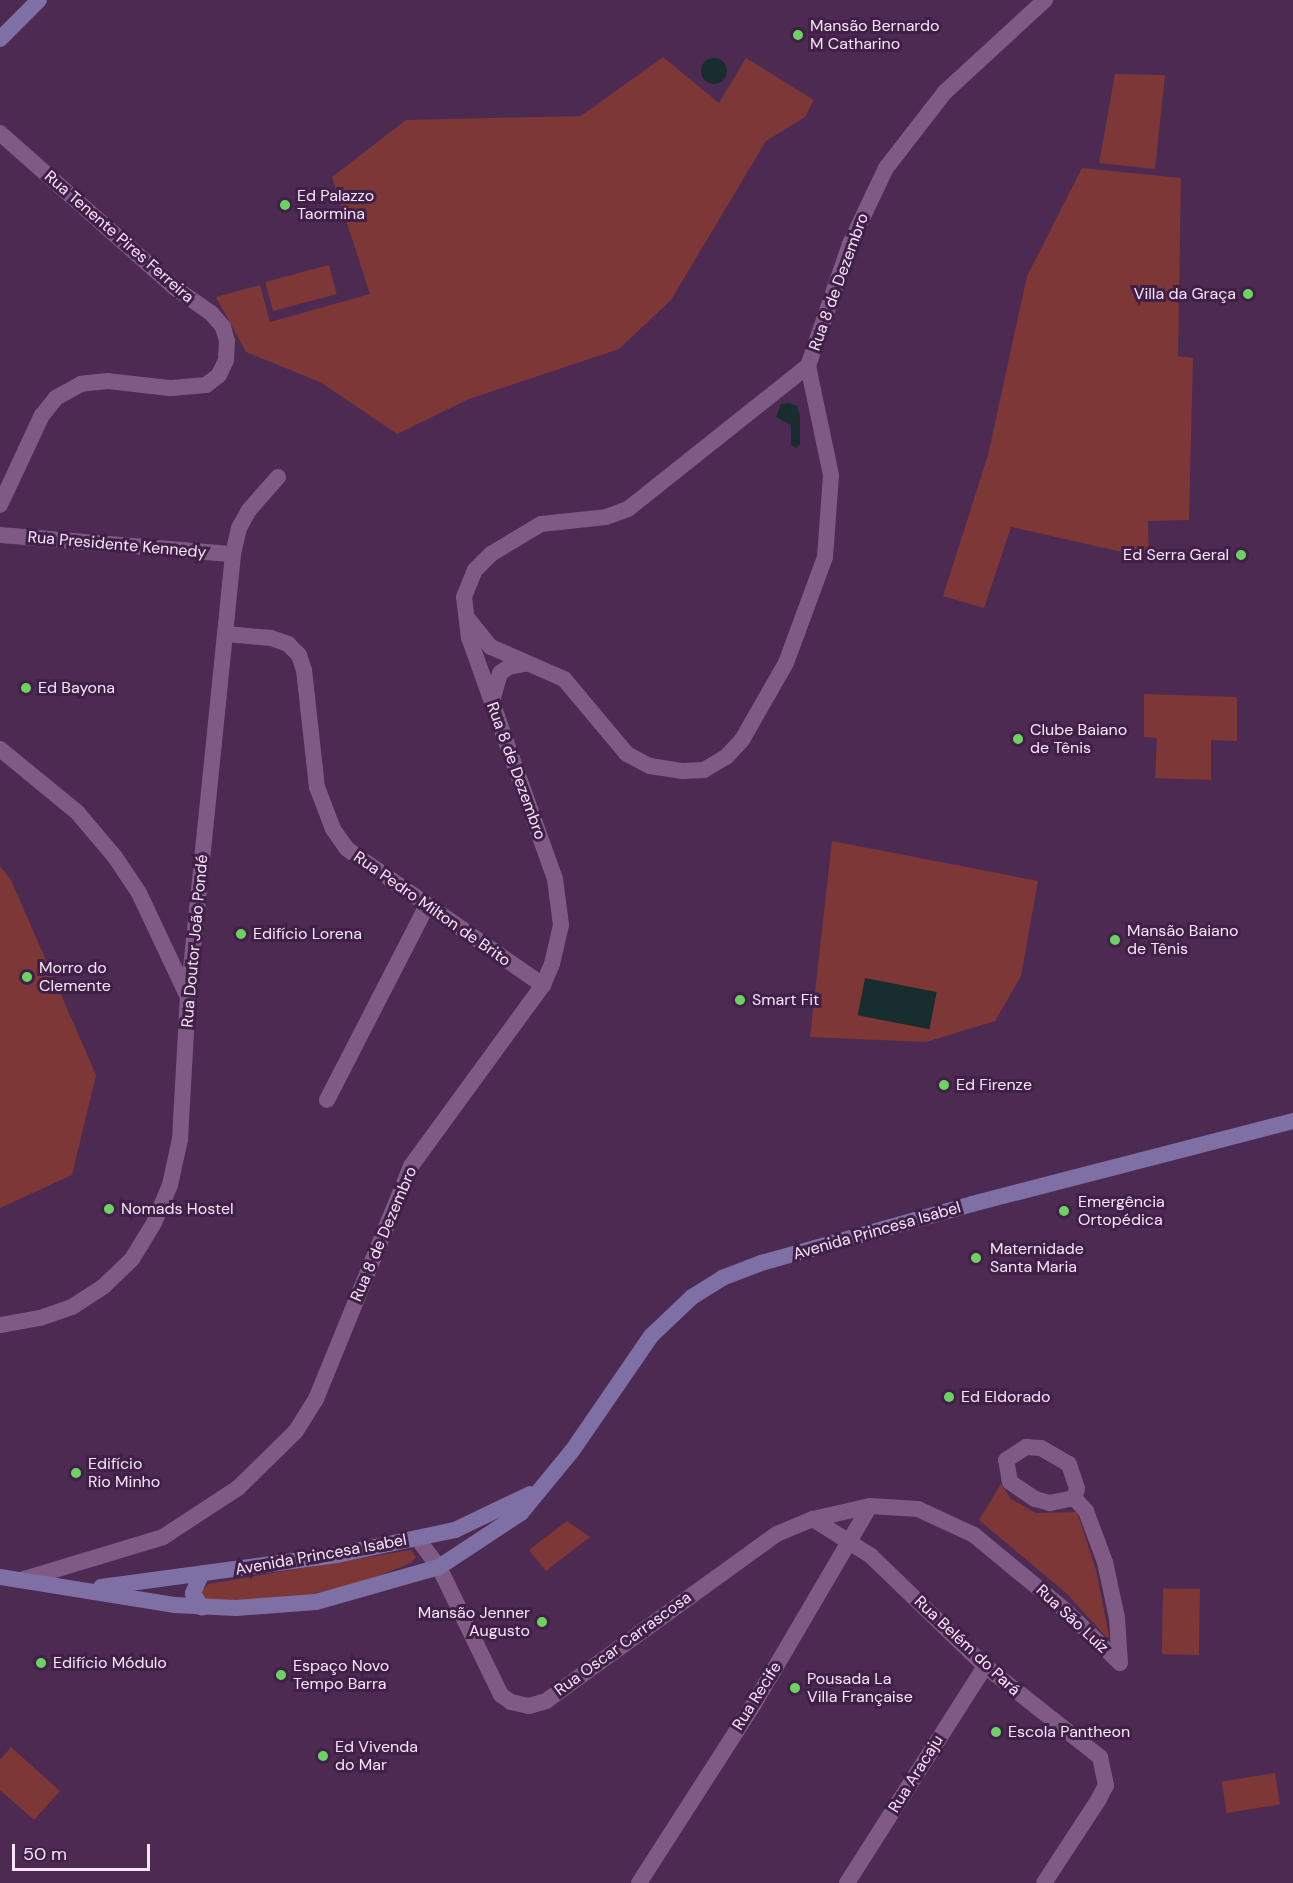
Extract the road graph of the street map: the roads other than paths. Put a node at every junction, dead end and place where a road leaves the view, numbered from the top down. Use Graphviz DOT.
graph roads {
  1 [pos="39,0"];
  2 [pos="1045,0"];
  3 [pos="0,39"];
  4 [pos="0,133"];
  5 [pos="808,366"];
  6 [pos="278,477"];
  7 [pos="0,505"];
  8 [pos="0,535"];
  9 [pos="233,554"];
  10 [pos="466,615"];
  11 [pos="226,634"];
  12 [pos="525,664"];
  13 [pos="492,702"];
  14 [pos="0,749"];
  15 [pos="426,908"];
  16 [pos="543,985"];
  17 [pos="188,998"];
  18 [pos="327,1100"];
  19 [pos="1293,1121"];
  20 [pos="0,1325"];
  21 [pos="550,1480"];
  22 [pos="1074,1498"];
  23 [pos="870,1506"];
  24 [pos="813,1519"];
  25 [pos="417,1538"];
  26 [pos="851,1540"];
  27 [pos="439,1567"];
  28 [pos="201,1575"];
  29 [pos="0,1577"];
  30 [pos="21,1580"];
  31 [pos="79,1589"];
  32 [pos="202,1608"];
  33 [pos="985,1666"];
  34 [pos="639,1883"];
  35 [pos="847,1883"];
  36 [pos="1044,1883"];
  1 -- 3 [label="main road"];
  2 -- 5 [label="street, Rua 8 de Dezembro"];
  4 -- 7 [label="street, Rua Tenente Pires Ferreira"];
  5 -- 10 [label="street, Rua 8 de Dezembro"];
  5 -- 12 [label="street"];
  6 -- 9 [label="street, Rua Doutor João Pondé"];
  8 -- 9 [label="street, Rua Presidente Kennedy"];
  9 -- 11 [label="street, Rua Doutor João Pondé"];
  10 -- 12 [label="street"];
  10 -- 13 [label="street, Rua 8 de Dezembro"];
  11 -- 15 [label="street, Rua Pedro Milton de Brito"];
  11 -- 17 [label="street, Rua Doutor João Pondé"];
  12 -- 13 [label="street"];
  13 -- 16 [label="street, Rua 8 de Dezembro"];
  14 -- 17 [label="street"];
  15 -- 16 [label="street, Rua Pedro Milton de Brito"];
  15 -- 18 [label="street"];
  16 -- 30 [label="street, Rua 8 de Dezembro"];
  17 -- 20 [label="street, Rua Doutor João Pondé"];
  19 -- 21 [label="main road, Avenida Princesa Isabel"];
  21 -- 25 [label="main road, Avenida Princesa Isabel"];
  21 -- 27 [label="main road, Avenida Princesa Isabel"];
  22 -- 23 [label="street, Rua São Luíz"];
  23 -- 24 [label="street, Rua Oscar Carrascosa"];
  23 -- 26 [label="street, Rua Recife"];
  24 -- 26 [label="street, Rua Belém do Pará"];
  24 -- 27 [label="street, Rua Oscar Carrascosa"];
  25 -- 27 [label="street, Rua Oscar Carrascosa"];
  25 -- 28 [label="main road, Avenida Princesa Isabel"];
  26 -- 33 [label="street, Rua Belém do Pará"];
  26 -- 34 [label="street, Rua Recife"];
  27 -- 32 [label="main road, Avenida Princesa Isabel"];
  28 -- 31 [label="main road, Avenida Princesa Isabel"];
  28 -- 32 [label="main road"];
  29 -- 30 [label="main road, Avenida Princesa Isabel"];
  30 -- 31 [label="main road, Avenida Princesa Isabel"];
  31 -- 32 [label="main road, Avenida Princesa Isabel"];
  33 -- 35 [label="street, Rua Aracaju"];
  33 -- 36 [label="street, Rua Belém do Pará"];
}
